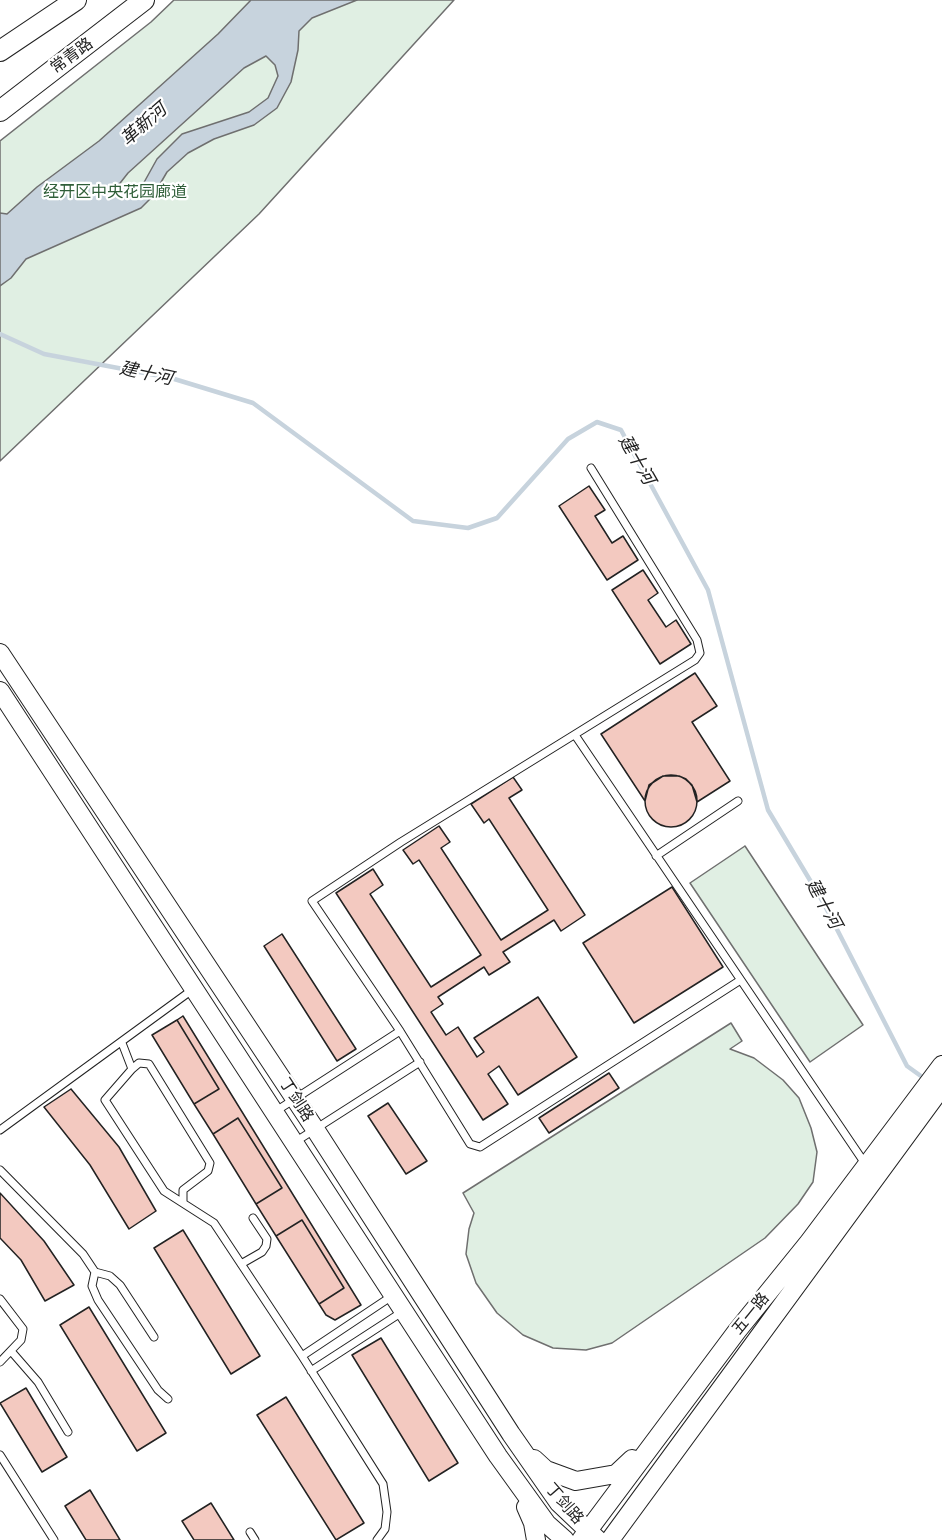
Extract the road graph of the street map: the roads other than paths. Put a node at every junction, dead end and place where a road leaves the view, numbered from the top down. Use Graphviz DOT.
graph roads {
  1 [pos="76,0"];
  2 [pos="144,0"];
  3 [pos="0,51"];
  4 [pos="0,111"];
  5 [pos="591,468"];
  6 [pos="0,653"];
  7 [pos="0,691"];
  8 [pos="575,735"];
  9 [pos="738,801"];
  10 [pos="656,856"];
  11 [pos="739,981"];
  12 [pos="195,988"];
  13 [pos="400,1031"];
  14 [pos="122,1042"];
  15 [pos="420,1062"];
  16 [pos="132,1069"];
  17 [pos="935,1082"];
  18 [pos="295,1099"];
  19 [pos="275,1112"];
  20 [pos="315,1129"];
  21 [pos="0,1130"];
  22 [pos="295,1142"];
  23 [pos="866,1165"];
  24 [pos="0,1170"];
  25 [pos="183,1203"];
  26 [pos="253,1218"];
  27 [pos="241,1264"];
  28 [pos="95,1272"];
  29 [pos="0,1299"];
  30 [pos="399,1302"];
  31 [pos="154,1337"];
  32 [pos="11,1351"];
  33 [pos="303,1356"];
  34 [pos="0,1362"];
  35 [pos="311,1371"];
  36 [pos="168,1399"];
  37 [pos="68,1432"];
  38 [pos="656,1439"];
  39 [pos="517,1443"];
  40 [pos="0,1455"];
  41 [pos="511,1475"];
  42 [pos="250,1532"];
  43 [pos="589,1537"];
  44 [pos="54,1540"];
  45 [pos="255,1540"];
  46 [pos="377,1540"];
  47 [pos="536,1540"];
  48 [pos="565,1540"];
  49 [pos="610,1540"];
  1 -- 3 [label="main road"];
  2 -- 4 [label="main road, 常青路"];
  5 -- 8 [label="lane"];
  6 -- 18 [label="main road, 丁剑路"];
  7 -- 12 [label="main road, 丁剑路"];
  8 -- 10 [label="lane"];
  8 -- 13 [label="lane"];
  9 -- 10 [label="lane"];
  10 -- 11 [label="lane"];
  11 -- 15 [label="lane"];
  11 -- 23 [label="lane"];
  12 -- 14 [label="lane"];
  12 -- 19 [label="main road, 丁剑路"];
  13 -- 15 [label="lane"];
  13 -- 18 [label="lane"];
  14 -- 16 [label="lane"];
  14 -- 21 [label="lane"];
  15 -- 20 [label="lane"];
  16 -- 25 [label="lane"];
  16 -- 25 [label="lane"];
  17 -- 23 [label="main road, 五一路"];
  17 -- 49 [label="main road, 五一路"];
  18 -- 19 [label="lane"];
  18 -- 20 [label="main road, 丁剑路"];
  19 -- 22 [label="main road, 丁剑路"];
  20 -- 22 [label="lane"];
  20 -- 39 [label="main road, 丁剑路"];
  22 -- 30 [label="main road, 丁剑路"];
  23 -- 38 [label="main road, 五一路"];
  24 -- 28 [label="lane"];
  25 -- 27 [label="lane"];
  26 -- 27 [label="lane"];
  27 -- 33 [label="lane"];
  28 -- 31 [label="lane"];
  28 -- 36 [label="lane"];
  29 -- 32 [label="lane"];
  30 -- 33 [label="lane"];
  30 -- 35 [label="lane"];
  30 -- 41 [label="main road, 丁剑路"];
  32 -- 34 [label="lane"];
  32 -- 37 [label="lane"];
  33 -- 35 [label="lane"];
  35 -- 46 [label="lane"];
  38 -- 39 [label="main road"];
  38 -- 43 [label="main road, 五一路"];
  39 -- 43 [label="main road, 丁剑路"];
  40 -- 44 [label="lane"];
  41 -- 47 [label="main road"];
  41 -- 48 [label="main road, 丁剑路"];
  42 -- 45 [label="lane"];
}
